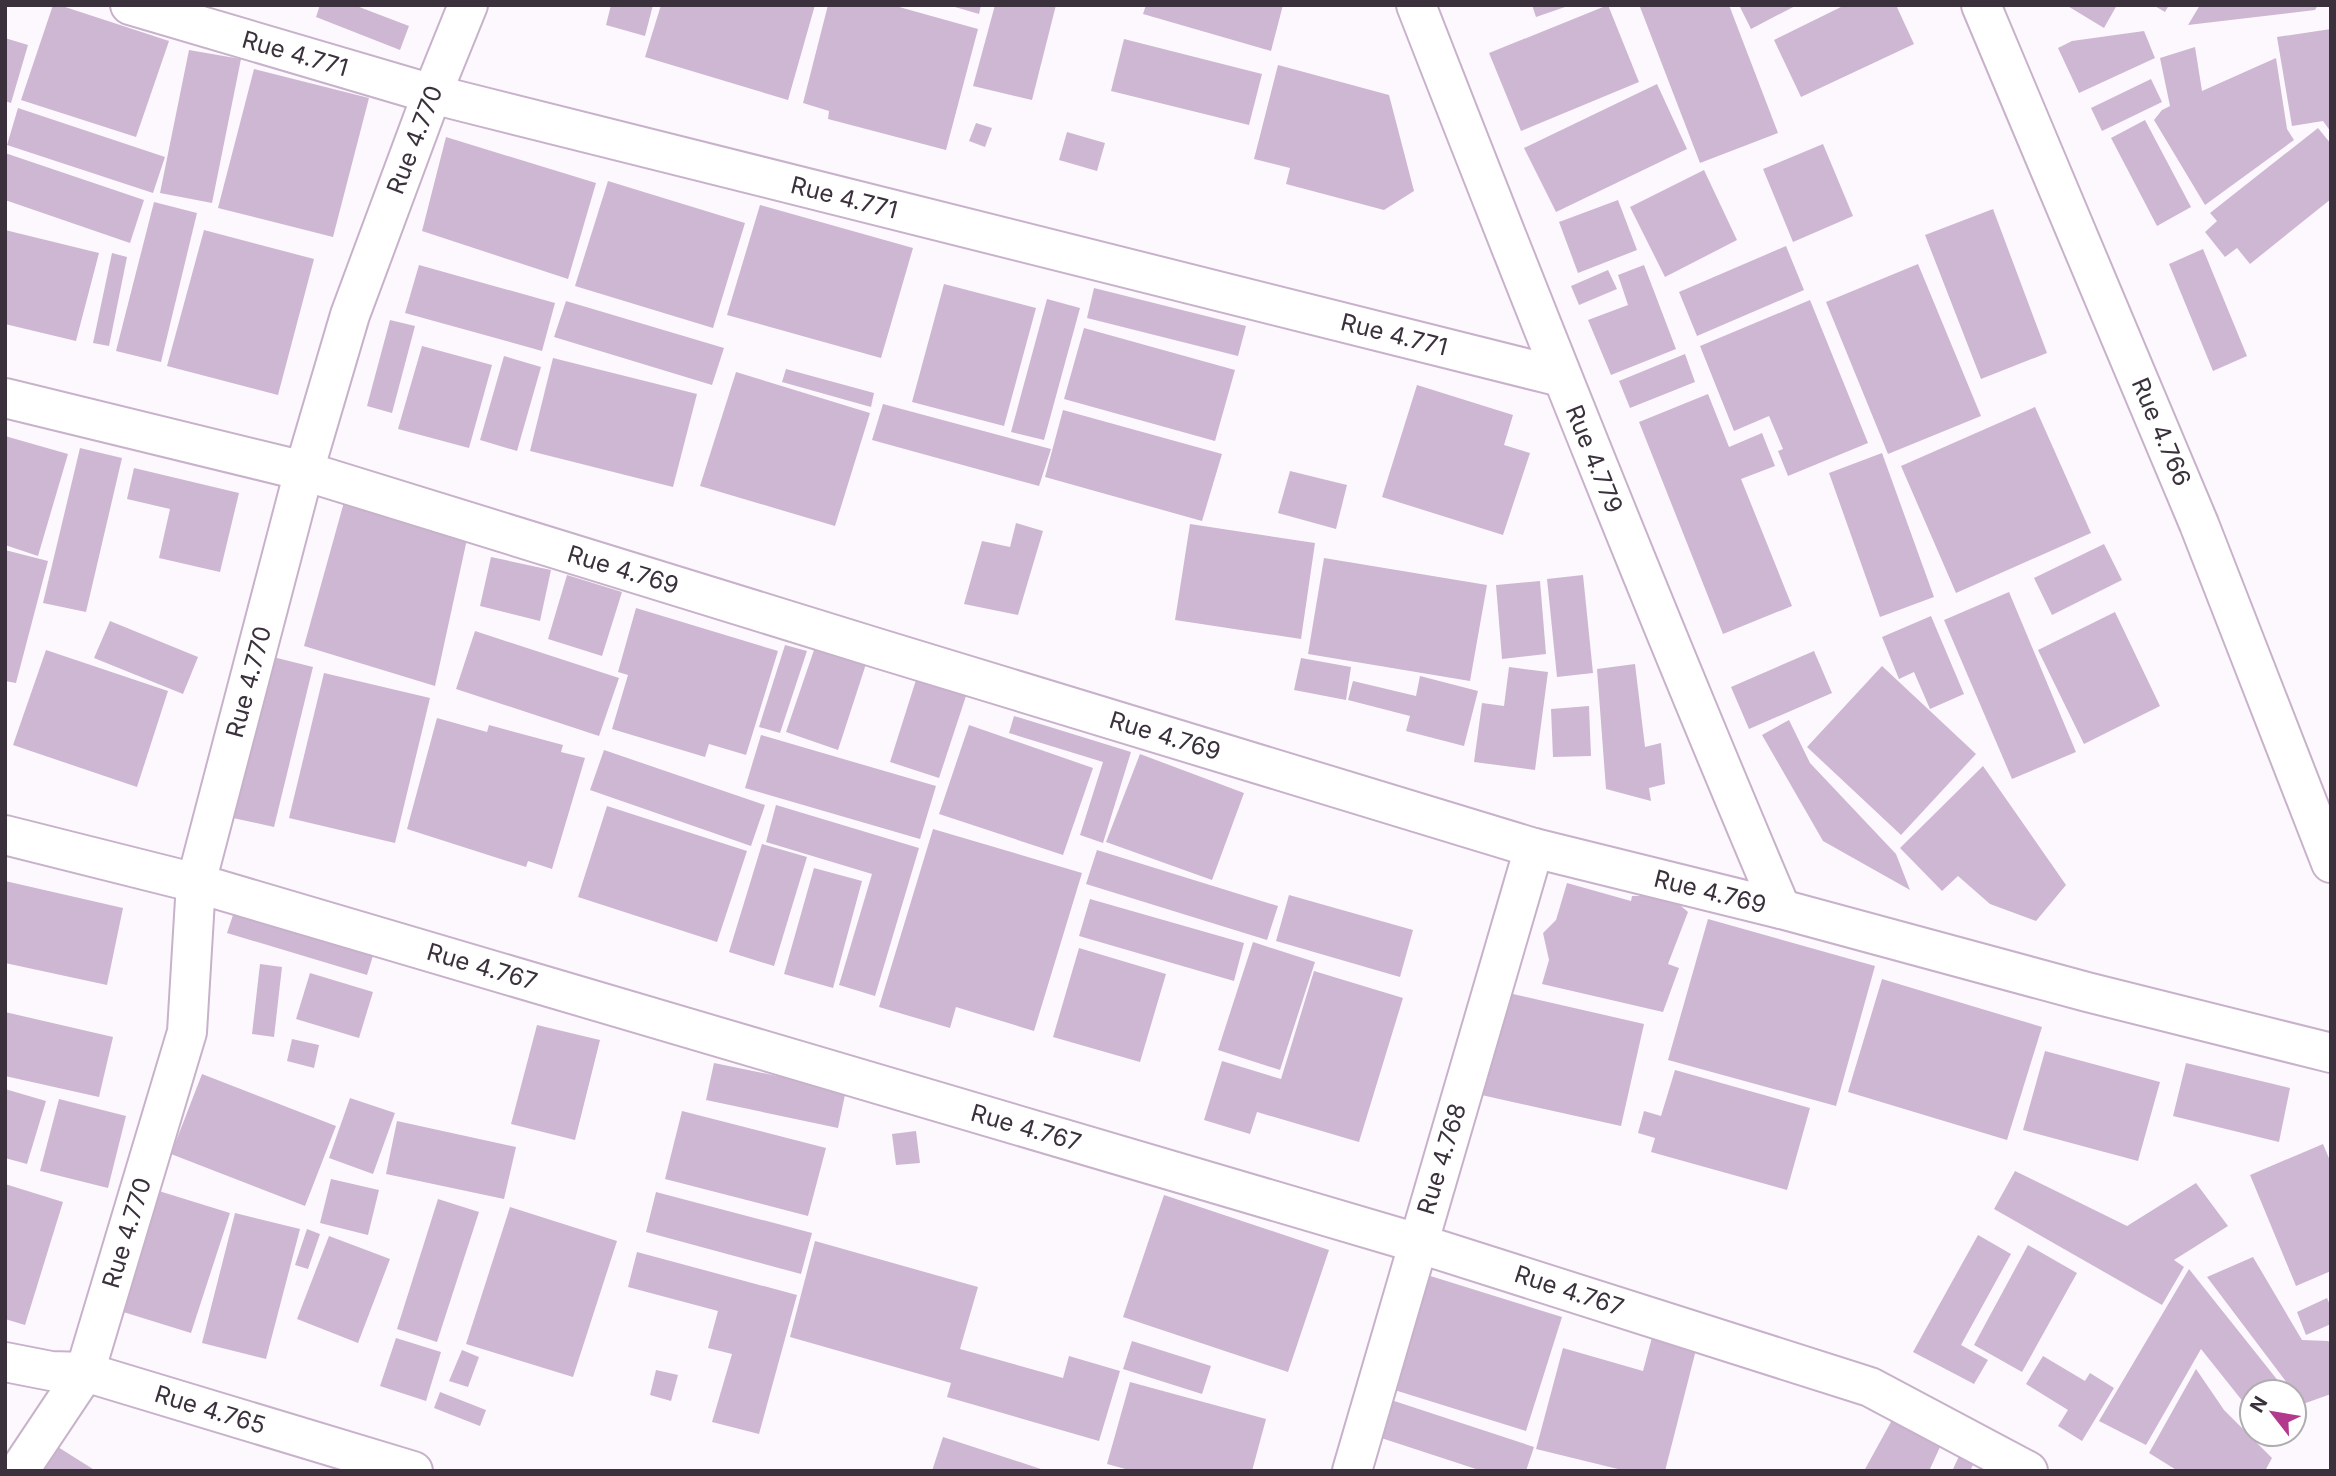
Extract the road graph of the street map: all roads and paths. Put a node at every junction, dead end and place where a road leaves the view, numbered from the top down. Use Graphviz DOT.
graph roads {
  1 [pos="130,5"];
  2 [pos="468,5"];
  3 [pos="1416,5"];
  4 [pos="1990,11"];
  5 [pos="432,94"];
  6 [pos="1561,377"];
  7 [pos="5,398"];
  8 [pos="304,471"];
  9 [pos="5,835"];
  10 [pos="1534,848"];
  11 [pos="2331,863"];
  12 [pos="196,883"];
  13 [pos="1781,909"];
  14 [pos="2331,1053"];
  15 [pos="1417,1243"];
  16 [pos="5,1362"];
  17 [pos="85,1372"];
  18 [pos="19,1471"];
  19 [pos="413,1471"];
  20 [pos="1352,1471"];
  21 [pos="2028,1471"];
  1 -- 5 [label="street, Rue 4.771"];
  2 -- 5 [label="street, Rue 4.770"];
  3 -- 6 [label="street, Rue 4.779"];
  4 -- 11 [label="street, Rue 4.766"];
  5 -- 6 [label="street, Rue 4.771"];
  5 -- 8 [label="street, Rue 4.770"];
  6 -- 13 [label="street, Rue 4.779"];
  7 -- 8 [label="street, Rue 4.769"];
  8 -- 10 [label="street, Rue 4.769"];
  8 -- 12 [label="street, Rue 4.770"];
  9 -- 12 [label="street, Rue 4.767"];
  10 -- 13 [label="street, Rue 4.769"];
  10 -- 15 [label="street, Rue 4.768"];
  12 -- 15 [label="street, Rue 4.767"];
  12 -- 17 [label="street, Rue 4.770"];
  13 -- 14 [label="street, Rue 4.769"];
  15 -- 20 [label="street, Rue 4.768"];
  15 -- 21 [label="street, Rue 4.767"];
  16 -- 17 [label="street, Rue 4.765"];
  17 -- 18 [label="street, Rue 4.770"];
  17 -- 19 [label="street, Rue 4.765"];
}
